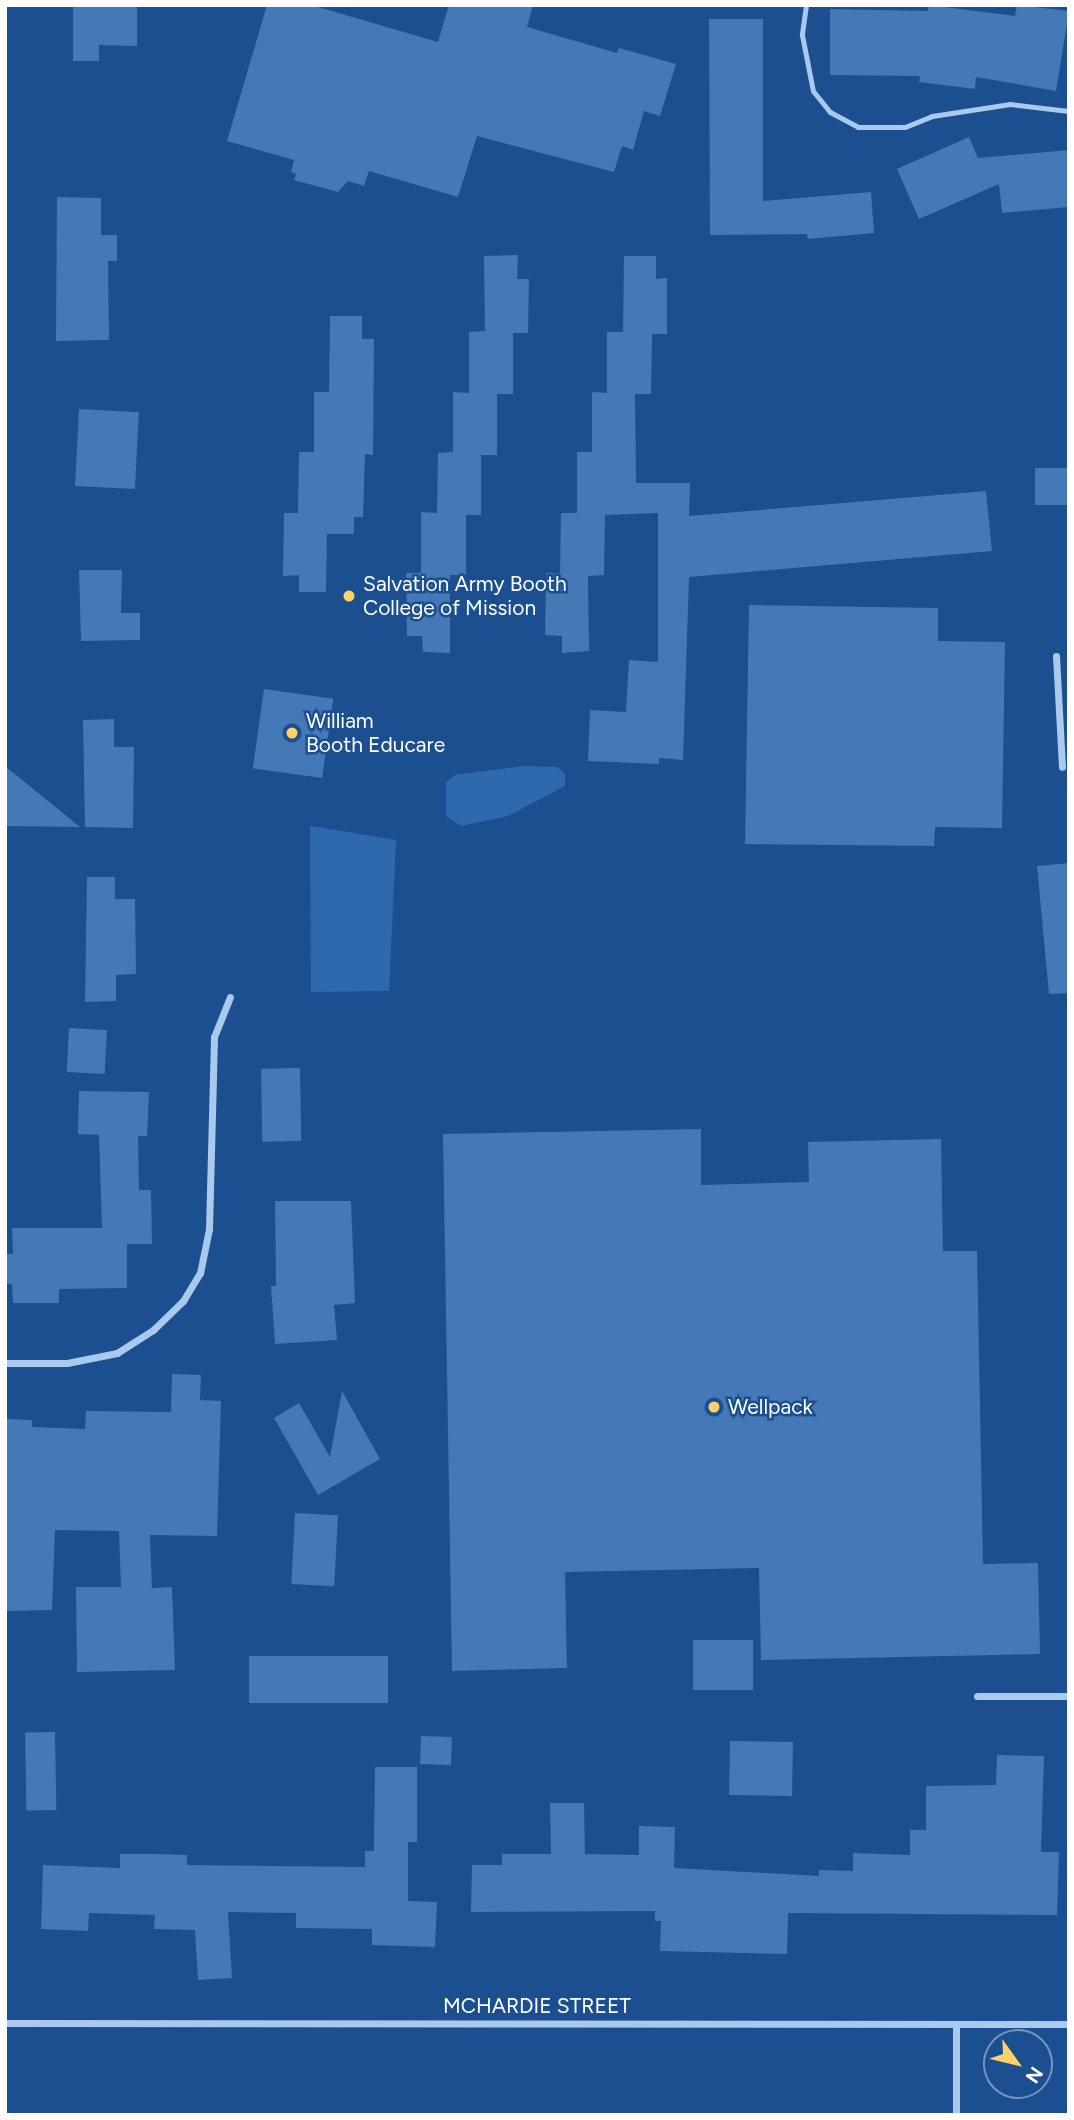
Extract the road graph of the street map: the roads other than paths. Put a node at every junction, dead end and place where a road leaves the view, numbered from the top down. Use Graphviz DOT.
graph roads {
  1 [pos="806,5"];
  2 [pos="1069,111"];
  3 [pos="1056,656"];
  4 [pos="1064,712"];
  5 [pos="1062,767"];
  6 [pos="230,997"];
  7 [pos="5,1363"];
  8 [pos="977,1696"];
  9 [pos="1069,1696"];
  10 [pos="5,2023"];
  11 [pos="956,2024"];
  12 [pos="1069,2024"];
  13 [pos="956,2115"];
  1 -- 2 [label="lane"];
  3 -- 4 [label="street"];
  4 -- 5 [label="street"];
  6 -- 7 [label="street"];
  8 -- 9 [label="street"];
  10 -- 11 [label="street, MCHARDIE STREET"];
  11 -- 12 [label="street, MCHARDIE STREET"];
  11 -- 13 [label="street"];
}
